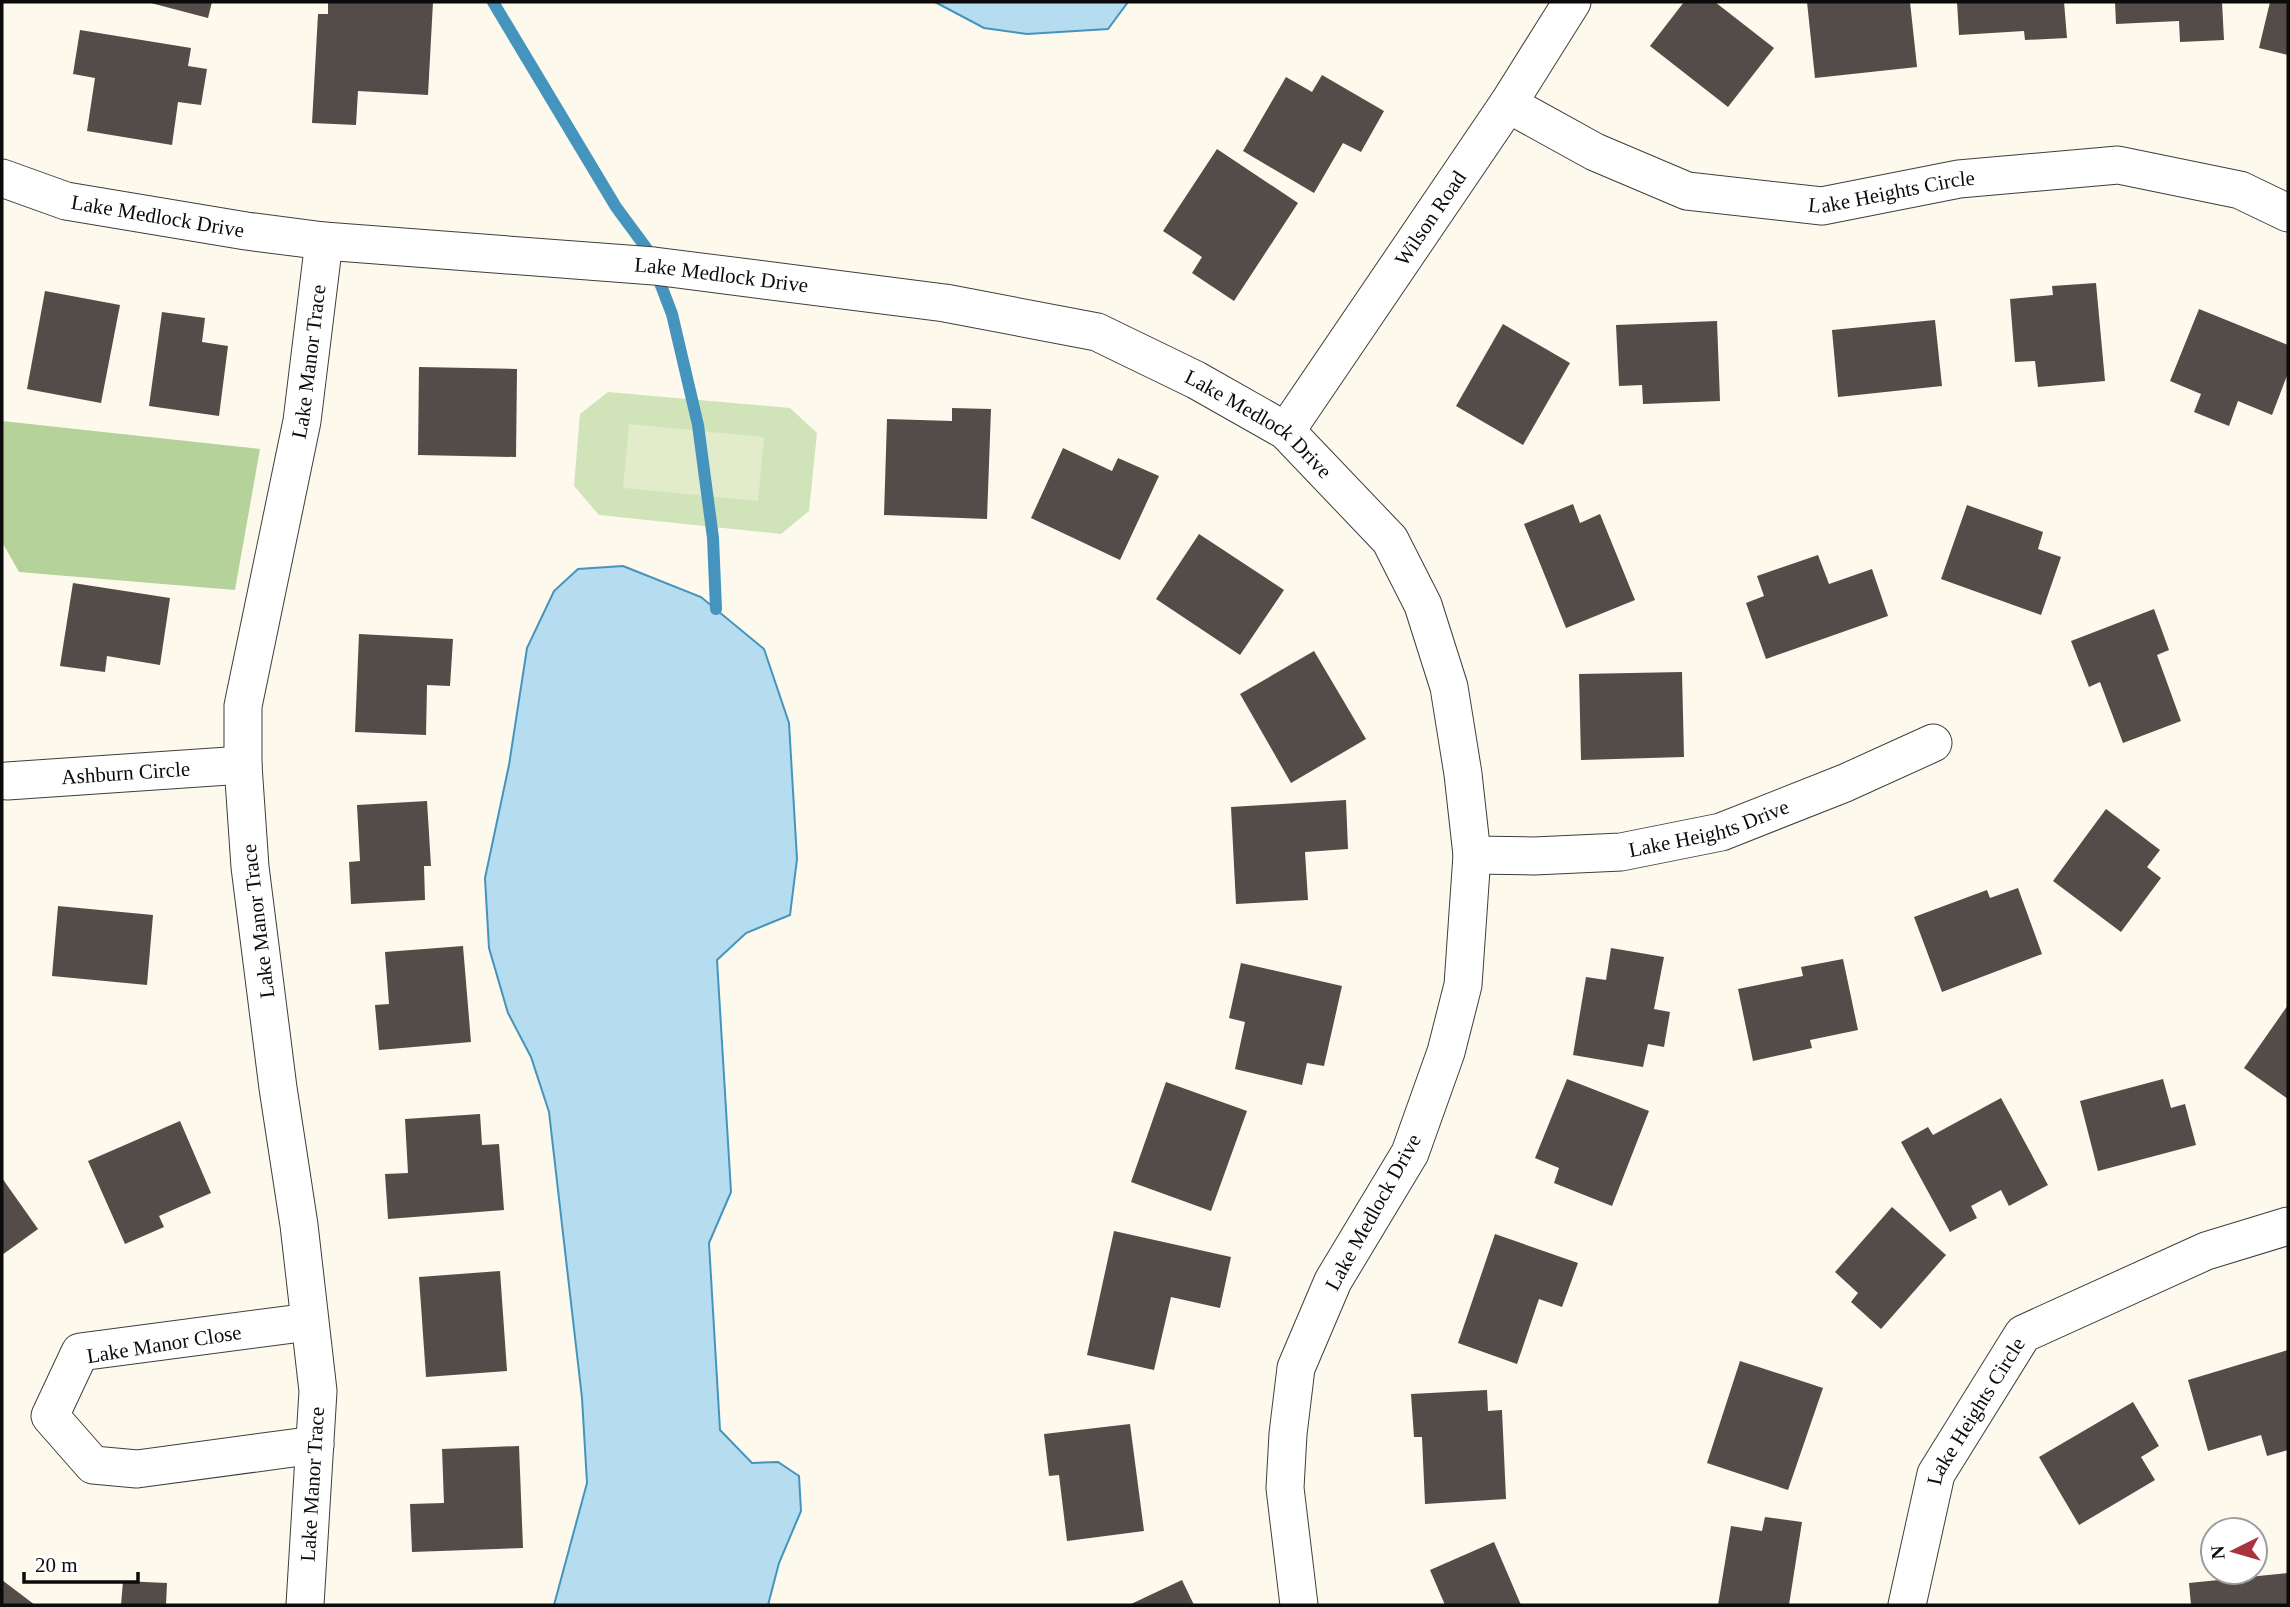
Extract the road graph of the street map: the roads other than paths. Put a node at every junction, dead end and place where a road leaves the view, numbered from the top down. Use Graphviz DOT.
graph roads {
  1 [pos="1572,2"];
  2 [pos="1508,104"];
  3 [pos="2,178"];
  4 [pos="2288,213"];
  5 [pos="324,241"];
  6 [pos="1286,431"];
  7 [pos="1933,743"];
  8 [pos="243,765"];
  9 [pos="7,781"];
  10 [pos="1472,855"];
  11 [pos="2288,1226"];
  12 [pos="309,1322"];
  13 [pos="315,1445"];
  14 [pos="305,1605"];
  15 [pos="1299,1605"];
  16 [pos="1907,1605"];
  1 -- 2 [label="street, Wilson Road"];
  2 -- 4 [label="street, Lake Heights Circle"];
  2 -- 6 [label="street, Wilson Road"];
  3 -- 5 [label="street, Lake Medlock Drive"];
  5 -- 6 [label="street, Lake Medlock Drive"];
  5 -- 8 [label="street, Lake Manor Trace"];
  6 -- 10 [label="street, Lake Medlock Drive"];
  7 -- 10 [label="street, Lake Heights Drive"];
  8 -- 9 [label="street, Ashburn Circle"];
  8 -- 12 [label="street, Lake Manor Trace"];
  10 -- 15 [label="street, Lake Medlock Drive"];
  11 -- 16 [label="street, Lake Heights Circle"];
  12 -- 13 [label="street, Lake Manor Trace"];
  12 -- 13 [label="street, Lake Manor Close"];
  13 -- 14 [label="street, Lake Manor Trace"];
}
